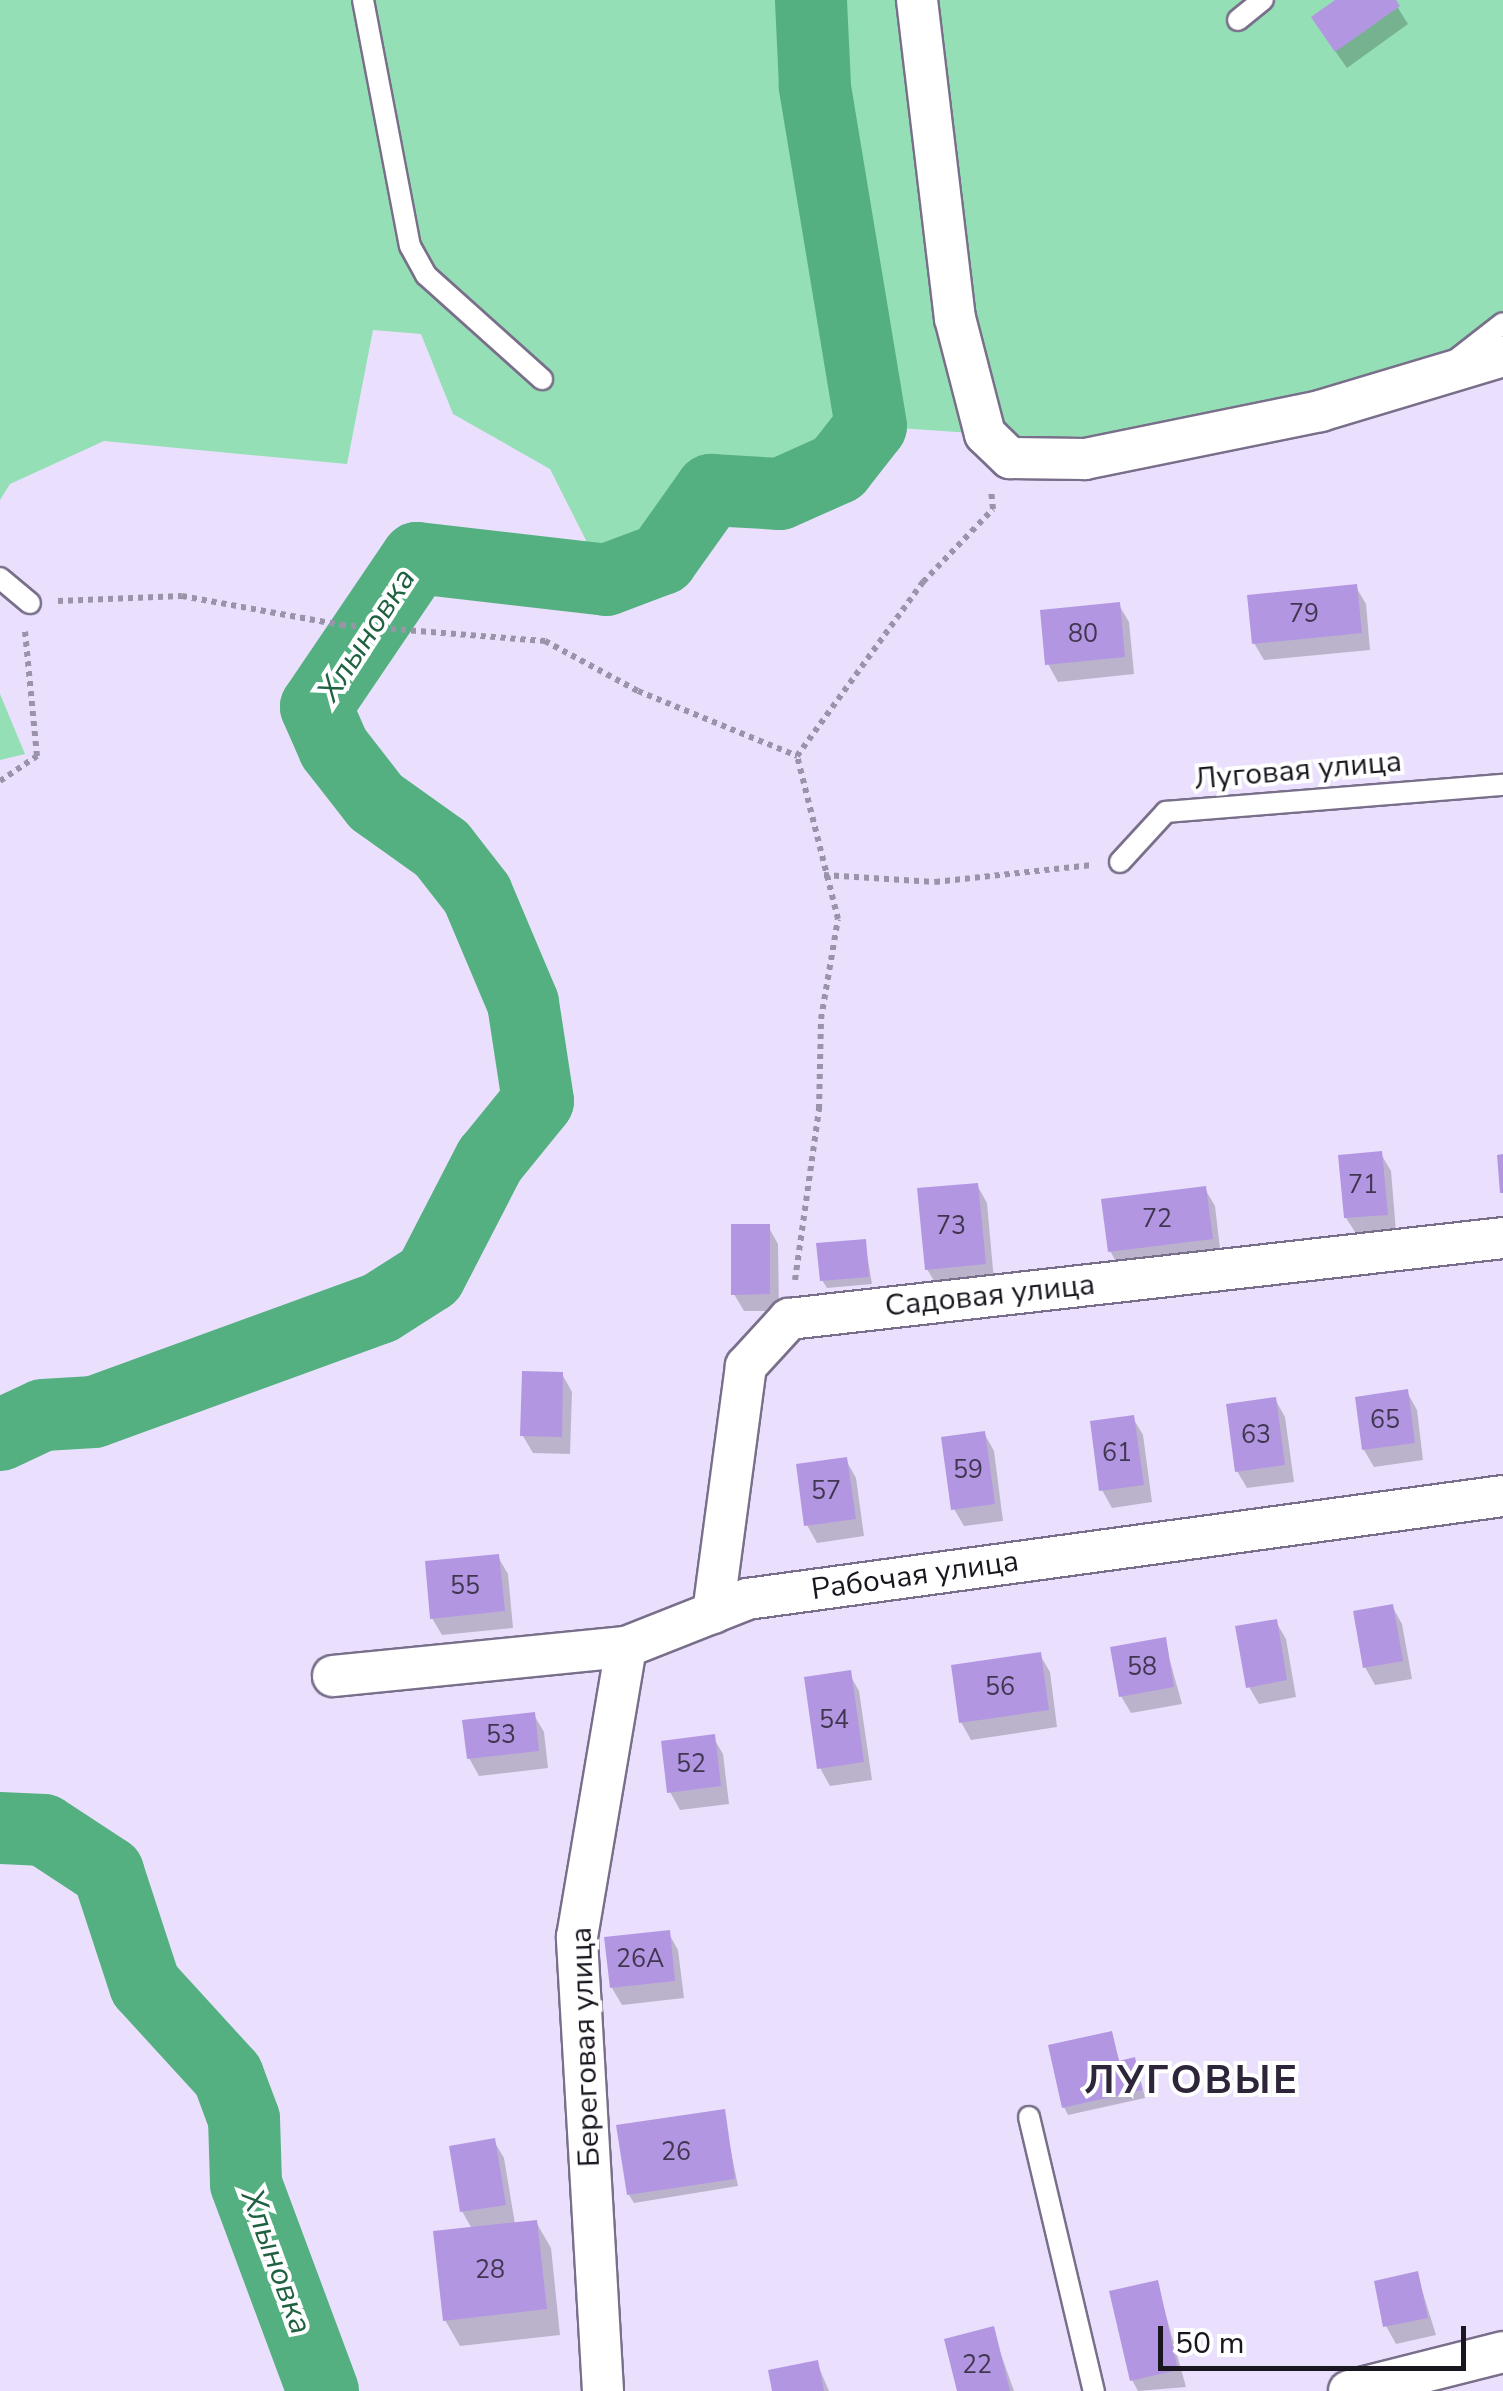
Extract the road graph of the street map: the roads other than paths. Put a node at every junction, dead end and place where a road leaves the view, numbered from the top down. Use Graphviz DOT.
graph roads {
  1 [pos="363,0"];
  2 [pos="916,0"];
  3 [pos="1263,0"];
  4 [pos="1238,20"];
  5 [pos="1503,323"];
  6 [pos="1503,356"];
  7 [pos="1435,377"];
  8 [pos="542,379"];
  9 [pos="0,578"];
  10 [pos="30,602"];
  11 [pos="1503,785"];
  12 [pos="1120,862"];
  13 [pos="1503,1238"];
  14 [pos="1503,1496"];
  15 [pos="713,1613"];
  16 [pos="626,1647"];
  17 [pos="333,1676"];
  18 [pos="1028,2118"];
  19 [pos="1503,2352"];
  20 [pos="603,2391"];
  21 [pos="1094,2391"];
  22 [pos="1349,2391"];
  1 -- 8 [label="lane"];
  2 -- 7 [label="street"];
  3 -- 4 [label="lane"];
  5 -- 7 [label="lane"];
  6 -- 7 [label="street"];
  9 -- 10 [label="lane"];
  11 -- 12 [label="lane, Луговая улица"];
  13 -- 15 [label="street, Садовая улица"];
  14 -- 15 [label="street, Рабочая улица"];
  15 -- 16 [label="street, Рабочая улица"];
  16 -- 17 [label="street, Рабочая улица"];
  16 -- 20 [label="street, Береговая улица"];
  18 -- 21 [label="lane"];
  19 -- 22 [label="street"];
}
